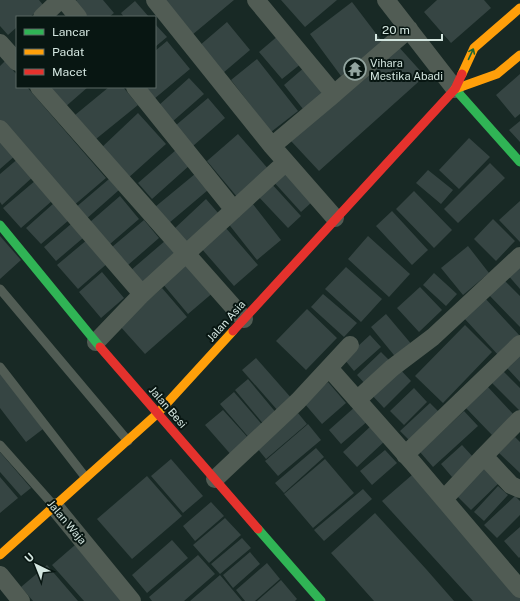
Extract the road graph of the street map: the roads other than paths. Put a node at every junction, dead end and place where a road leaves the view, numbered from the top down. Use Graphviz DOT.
graph roads {
  1 [pos="60,0"];
  2 [pos="64,0"];
  3 [pos="155,0"];
  4 [pos="256,0"];
  5 [pos="386,0"];
  6 [pos="520,8"];
  7 [pos="43,16"];
  8 [pos="77,16"];
  9 [pos="410,29"];
  10 [pos="520,55"];
  11 [pos="40,88"];
  12 [pos="136,88"];
  13 [pos="456,90"];
  14 [pos="334,94"];
  15 [pos="0,128"];
  16 [pos="272,146"];
  17 [pos="286,162"];
  18 [pos="520,162"];
  19 [pos="234,210"];
  20 [pos="335,218"];
  21 [pos="0,225"];
  22 [pos="186,253"];
  23 [pos="520,256"];
  24 [pos="0,289"];
  25 [pos="142,294"];
  26 [pos="244,319"];
  27 [pos="96,342"];
  28 [pos="520,344"];
  29 [pos="350,345"];
  30 [pos="0,367"];
  31 [pos="329,368"];
  32 [pos="357,400"];
  33 [pos="158,414"];
  34 [pos="520,419"];
  35 [pos="128,441"];
  36 [pos="0,444"];
  37 [pos="405,454"];
  38 [pos="484,456"];
  39 [pos="87,479"];
  40 [pos="215,479"];
  41 [pos="520,489"];
  42 [pos="444,499"];
  43 [pos="55,507"];
  44 [pos="0,555"];
  45 [pos="0,574"];
  46 [pos="520,590"];
  47 [pos="22,601"];
  48 [pos="132,601"];
  49 [pos="321,601"];
  1 -- 7 [label="street"];
  2 -- 8 [label="street"];
  3 -- 16 [label="street"];
  4 -- 14 [label="street"];
  5 -- 9 [label="street"];
  13 -- 6 [label="main road, Jalan Asia, one-way"];
  9 -- 13 [label="street"];
  9 -- 14 [label="street"];
  10 -- 13 [label="main road, Jalan Asia"];
  11 -- 22 [label="street"];
  12 -- 19 [label="street"];
  13 -- 18 [label="main road"];
  13 -- 20 [label="main road, Jalan Asia"];
  14 -- 16 [label="street"];
  15 -- 25 [label="street"];
  16 -- 17 [label="street"];
  17 -- 19 [label="street"];
  17 -- 20 [label="street"];
  19 -- 22 [label="street"];
  20 -- 26 [label="main road, Jalan Asia"];
  21 -- 27 [label="main road, Jalan Besi"];
  22 -- 25 [label="street"];
  22 -- 26 [label="street"];
  23 -- 32 [label="street"];
  24 -- 35 [label="lane"];
  25 -- 27 [label="street"];
  26 -- 33 [label="main road, Jalan Asia"];
  27 -- 33 [label="main road, Jalan Besi"];
  28 -- 37 [label="street"];
  29 -- 31 [label="street"];
  30 -- 39 [label="lane"];
  31 -- 32 [label="street"];
  31 -- 40 [label="street"];
  32 -- 37 [label="street"];
  33 -- 35 [label="main road, Jalan Asia"];
  33 -- 40 [label="main road, Jalan Besi"];
  34 -- 38 [label="street"];
  35 -- 39 [label="main road, Jalan Asia"];
  36 -- 43 [label="lane, Jalan Waja"];
  37 -- 42 [label="street"];
  38 -- 41 [label="street"];
  38 -- 42 [label="street"];
  39 -- 43 [label="main road, Jalan Asia"];
  40 -- 49 [label="main road, Jalan Besi"];
  42 -- 46 [label="street"];
  43 -- 44 [label="main road, Jalan Asia"];
  43 -- 48 [label="street, Jalan Waja"];
  45 -- 47 [label="street"];
}
